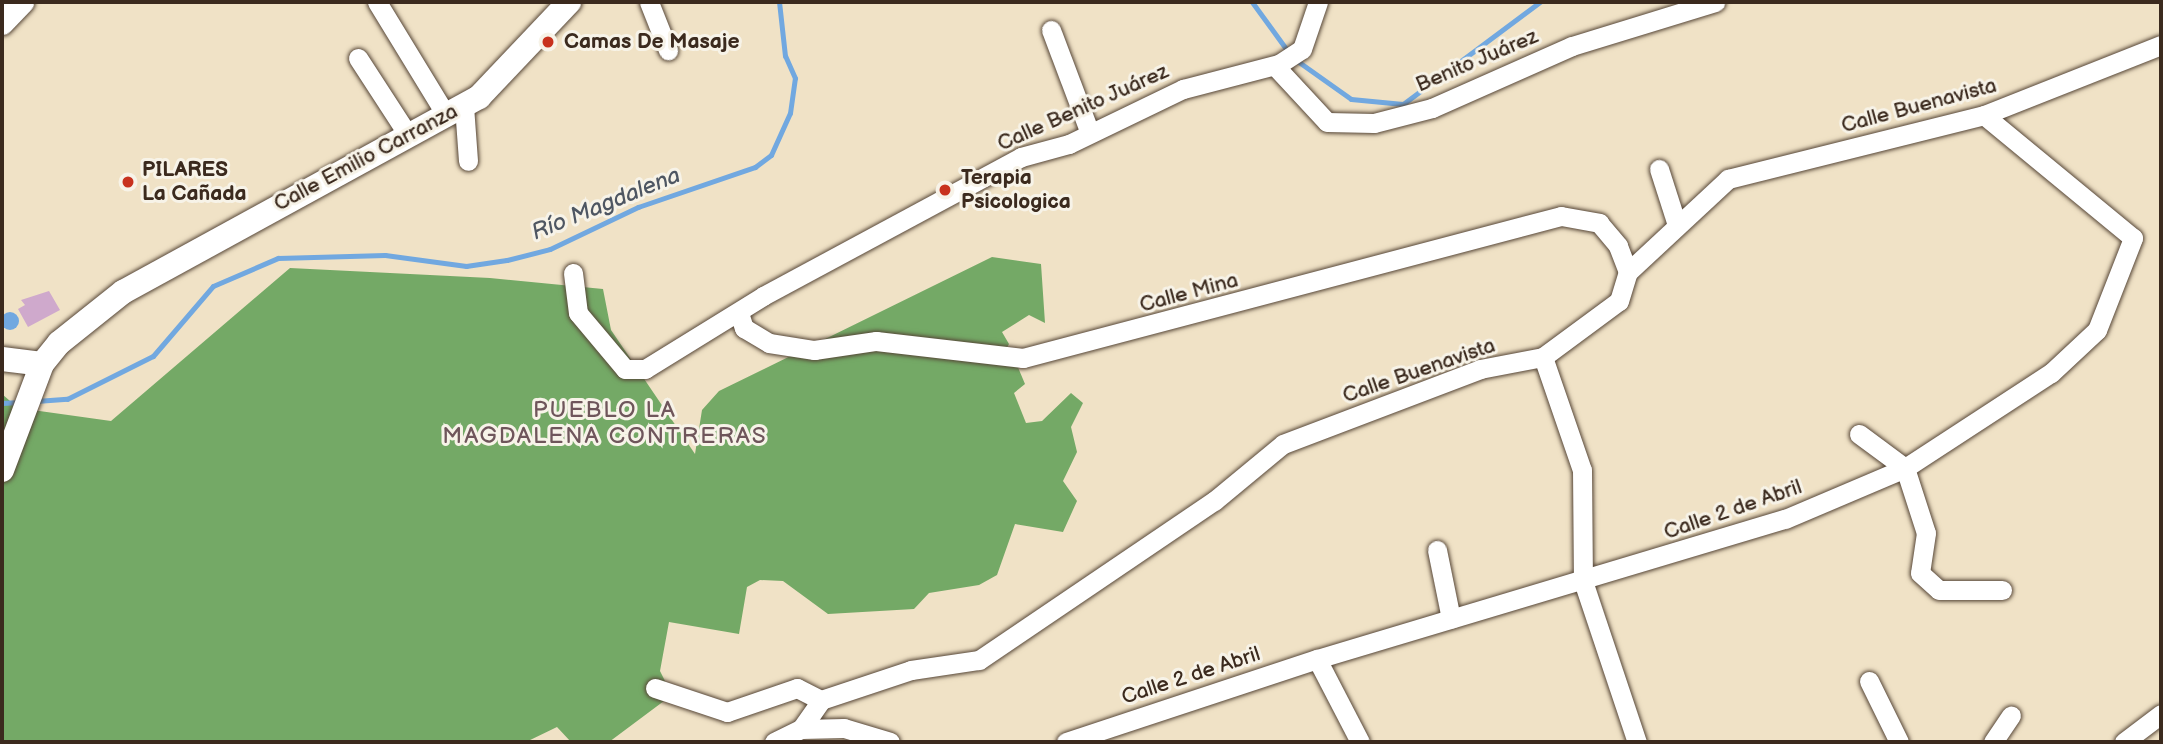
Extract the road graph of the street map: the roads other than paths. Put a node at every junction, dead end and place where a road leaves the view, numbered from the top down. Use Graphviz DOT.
graph roads {
  1 [pos="22,2"];
  2 [pos="377,2"];
  3 [pos="649,2"];
  4 [pos="1318,2"];
  5 [pos="1715,2"];
  6 [pos="564,4"];
  7 [pos="2,23"];
  8 [pos="1051,30"];
  9 [pos="2161,45"];
  10 [pos="668,50"];
  11 [pos="358,58"];
  12 [pos="1277,65"];
  13 [pos="455,111"];
  14 [pos="1984,115"];
  15 [pos="1090,133"];
  16 [pos="408,135"];
  17 [pos="468,161"];
  18 [pos="1659,169"];
  19 [pos="1675,222"];
  20 [pos="1628,272"];
  21 [pos="573,273"];
  22 [pos="740,316"];
  23 [pos="1543,356"];
  24 [pos="2,359"];
  25 [pos="39,374"];
  26 [pos="1859,434"];
  27 [pos="1905,468"];
  28 [pos="2,470"];
  29 [pos="1437,550"];
  30 [pos="1583,581"];
  31 [pos="2002,590"];
  32 [pos="1451,619"];
  33 [pos="1317,659"];
  34 [pos="1869,681"];
  35 [pos="655,688"];
  36 [pos="821,700"];
  37 [pos="2161,714"];
  38 [pos="2011,715"];
  39 [pos="801,729"];
  40 [pos="774,742"];
  41 [pos="890,742"];
  42 [pos="1066,742"];
  43 [pos="1360,742"];
  44 [pos="1637,742"];
  45 [pos="1899,742"];
  46 [pos="1993,742"];
  47 [pos="2124,742"];
  1 -- 7 [label="street"];
  2 -- 13 [label="street"];
  3 -- 10 [label="street"];
  4 -- 12 [label="street, Calle Benito Juárez"];
  5 -- 12 [label="street, Benito Juárez"];
  6 -- 13 [label="street, Calle Emilio Carranza"];
  8 -- 15 [label="street"];
  9 -- 14 [label="street, Calle Buenavista"];
  11 -- 16 [label="street"];
  12 -- 15 [label="street, Calle Benito Juárez"];
  13 -- 16 [label="street, Calle Emilio Carranza"];
  13 -- 17 [label="street"];
  14 -- 19 [label="street, Calle Buenavista"];
  14 -- 27 [label="street, Calle 2 de Abril"];
  15 -- 22 [label="street, Calle Benito Juárez"];
  16 -- 25 [label="street, Calle Emilio Carranza"];
  18 -- 19 [label="street"];
  19 -- 20 [label="street, Calle Buenavista"];
  20 -- 22 [label="street, Calle Mina"];
  20 -- 23 [label="street, Calle Buenavista"];
  21 -- 22 [label="street, Calle Benito Juárez"];
  23 -- 30 [label="street"];
  23 -- 36 [label="street, Calle Buenavista"];
  24 -- 25 [label="street"];
  25 -- 28 [label="street"];
  26 -- 27 [label="street"];
  27 -- 30 [label="street, Calle 2 de Abril"];
  27 -- 31 [label="street"];
  29 -- 32 [label="street"];
  30 -- 32 [label="street, Calle 2 de Abril"];
  30 -- 44 [label="street"];
  32 -- 33 [label="street, Calle 2 de Abril"];
  33 -- 42 [label="street, Calle 2 de Abril"];
  33 -- 43 [label="street"];
  34 -- 45 [label="street"];
  35 -- 36 [label="street"];
  36 -- 39 [label="street"];
  37 -- 47 [label="street"];
  38 -- 46 [label="street"];
  39 -- 40 [label="street"];
  39 -- 41 [label="street"];
}
